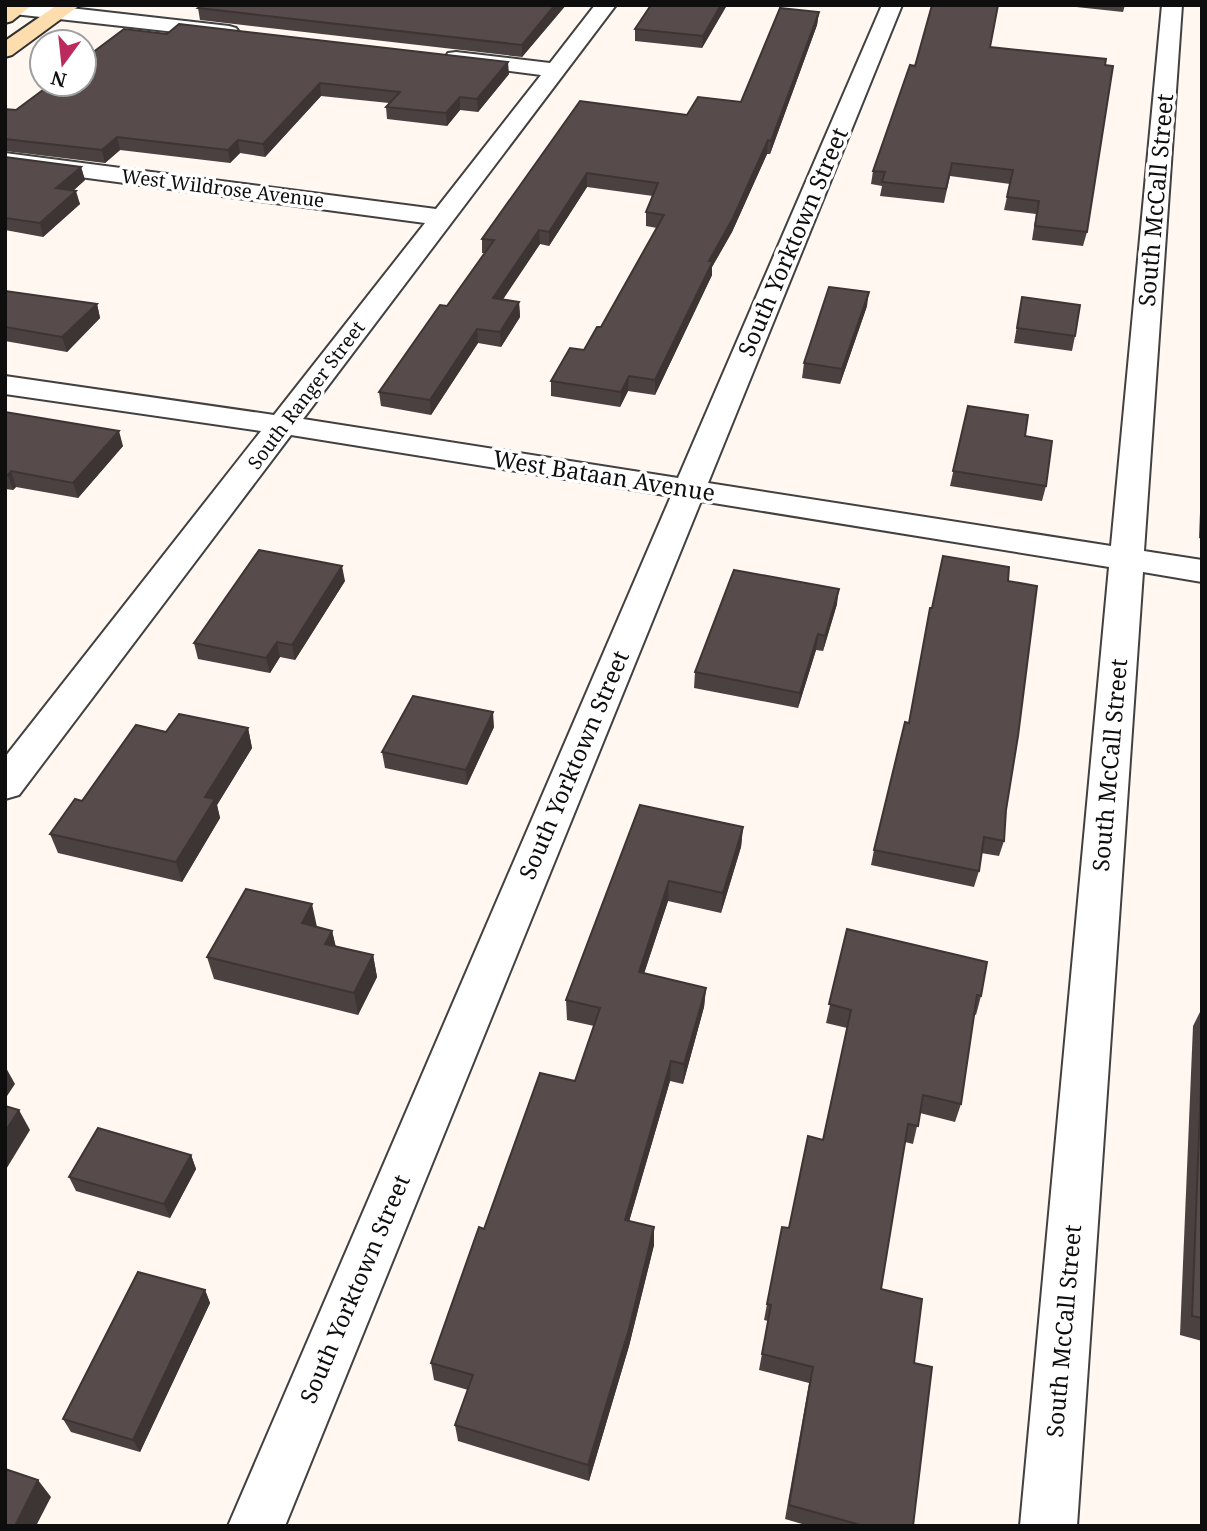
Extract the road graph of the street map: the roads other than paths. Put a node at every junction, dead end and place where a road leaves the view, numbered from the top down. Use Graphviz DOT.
graph roads {
  1 [pos="606,5"];
  2 [pos="892,5"];
  3 [pos="1172,5"];
  4 [pos="13,9"];
  5 [pos="65,9"];
  6 [pos="243,34"];
  7 [pos="5,51"];
  8 [pos="436,55"];
  9 [pos="555,70"];
  10 [pos="5,160"];
  11 [pos="440,216"];
  12 [pos="5,385"];
  13 [pos="284,425"];
  14 [pos="689,490"];
  15 [pos="1127,560"];
  16 [pos="1202,571"];
  17 [pos="17,752"];
  18 [pos="5,785"];
  19 [pos="257,1526"];
  20 [pos="1048,1526"];
  1 -- 9 [label="street, South Ranger Street"];
  2 -- 14 [label="street, South Yorktown Street"];
  3 -- 15 [label="street, South McCall Street"];
  4 -- 5 [label="street"];
  5 -- 6 [label="street"];
  5 -- 7 [label="main road"];
  8 -- 9 [label="street"];
  9 -- 11 [label="street, South Ranger Street"];
  10 -- 11 [label="street, West Wildrose Avenue"];
  11 -- 13 [label="street, South Ranger Street"];
  12 -- 13 [label="street, West Bataan Avenue"];
  13 -- 14 [label="street, West Bataan Avenue"];
  13 -- 17 [label="street, South Ranger Street"];
  14 -- 15 [label="street, West Bataan Avenue"];
  14 -- 19 [label="street, South Yorktown Street"];
  15 -- 16 [label="street, West Bataan Avenue"];
  15 -- 20 [label="street, South McCall Street"];
  17 -- 18 [label="street, South Ranger Street"];
}
